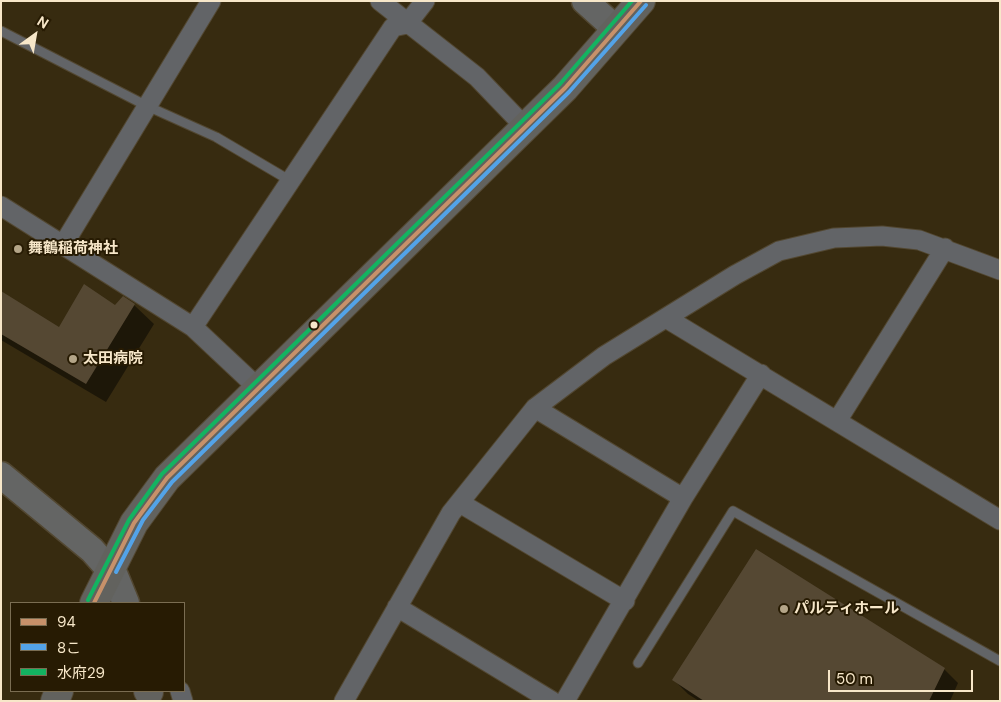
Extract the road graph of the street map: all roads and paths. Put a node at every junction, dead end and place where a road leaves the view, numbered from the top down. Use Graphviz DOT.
graph roads {
  1 [pos="211,1"];
  2 [pos="380,1"];
  3 [pos="425,1"];
  4 [pos="585,1"];
  5 [pos="641,1"];
  6 [pos="407,24"];
  7 [pos="616,29"];
  8 [pos="1,31"];
  9 [pos="147,106"];
  10 [pos="526,128"];
  11 [pos="289,180"];
  12 [pos="1,206"];
  13 [pos="63,245"];
  14 [pos="945,248"];
  15 [pos="1000,270"];
  16 [pos="666,318"];
  17 [pos="193,327"];
  18 [pos="761,374"];
  19 [pos="258,388"];
  20 [pos="535,408"];
  21 [pos="837,421"];
  22 [pos="1,475"];
  23 [pos="684,498"];
  24 [pos="460,502"];
  25 [pos="1000,520"];
  26 [pos="110,569"];
  27 [pos="625,601"];
  28 [pos="94,602"];
  29 [pos="126,602"];
  30 [pos="397,607"];
  31 [pos="1000,661"];
  32 [pos="638,663"];
  33 [pos="344,701"];
  34 [pos="552,701"];
  35 [pos="564,701"];
  1 -- 9 [label="street"];
  2 -- 6 [label="street"];
  3 -- 6 [label="street"];
  4 -- 7 [label="street"];
  5 -- 7 [label="main road"];
  6 -- 10 [label="street"];
  6 -- 11 [label="street"];
  7 -- 10 [label="main road"];
  8 -- 9 [label="lane"];
  9 -- 11 [label="lane"];
  9 -- 13 [label="street"];
  10 -- 19 [label="main road"];
  11 -- 17 [label="street"];
  12 -- 13 [label="street"];
  13 -- 17 [label="street"];
  14 -- 15 [label="street"];
  14 -- 16 [label="street"];
  14 -- 21 [label="street"];
  16 -- 18 [label="street"];
  16 -- 20 [label="street"];
  17 -- 19 [label="street"];
  18 -- 21 [label="street"];
  18 -- 23 [label="street"];
  19 -- 26 [label="main road"];
  20 -- 23 [label="street"];
  20 -- 24 [label="street"];
  21 -- 25 [label="street"];
  22 -- 26 [label="street"];
  23 -- 27 [label="street"];
  24 -- 27 [label="street"];
  24 -- 30 [label="street"];
  26 -- 28 [label="main road"];
  26 -- 29 [label="street"];
  27 -- 35 [label="street"];
  30 -- 33 [label="street"];
  30 -- 34 [label="street"];
  31 -- 32 [label="lane"];
}
